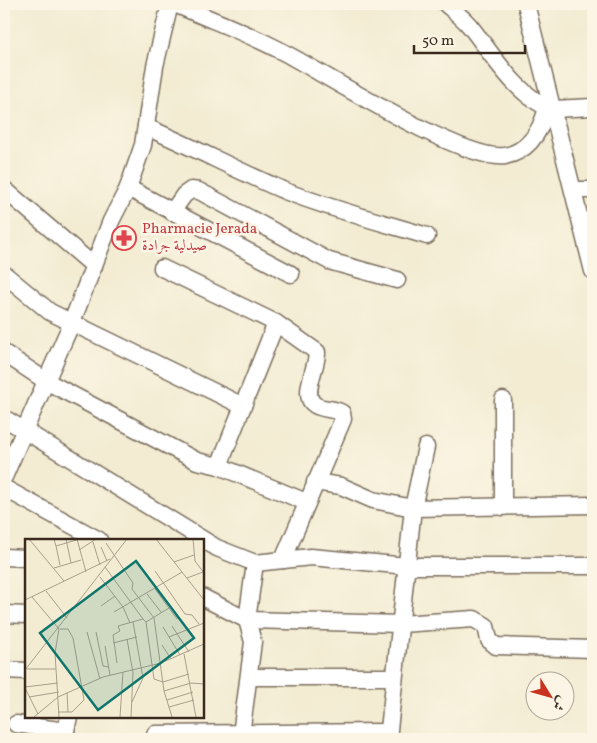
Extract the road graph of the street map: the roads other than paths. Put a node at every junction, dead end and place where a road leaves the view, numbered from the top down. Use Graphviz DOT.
graph roads {
  1 [pos="170,4"];
  2 [pos="175,4"];
  3 [pos="446,4"];
  4 [pos="526,4"];
  5 [pos="593,107"];
  6 [pos="550,108"];
  7 [pos="146,127"];
  8 [pos="128,188"];
  9 [pos="4,189"];
  10 [pos="573,190"];
  11 [pos="593,190"];
  12 [pos="172,212"];
  13 [pos="427,236"];
  14 [pos="94,266"];
  15 [pos="162,268"];
  16 [pos="593,271"];
  17 [pos="4,274"];
  18 [pos="291,274"];
  19 [pos="397,280"];
  20 [pos="72,322"];
  21 [pos="276,323"];
  22 [pos="4,353"];
  23 [pos="46,381"];
  24 [pos="503,400"];
  25 [pos="243,406"];
  26 [pos="4,418"];
  27 [pos="25,431"];
  28 [pos="426,446"];
  29 [pos="219,466"];
  30 [pos="4,477"];
  31 [pos="315,482"];
  32 [pos="4,488"];
  33 [pos="306,502"];
  34 [pos="593,505"];
  35 [pos="413,508"];
  36 [pos="503,508"];
  37 [pos="97,539"];
  38 [pos="202,539"];
  39 [pos="204,540"];
  40 [pos="4,557"];
  41 [pos="25,558"];
  42 [pos="283,560"];
  43 [pos="256,563"];
  44 [pos="407,566"];
  45 [pos="593,566"];
  46 [pos="204,598"];
  47 [pos="4,614"];
  48 [pos="25,616"];
  49 [pos="247,620"];
  50 [pos="401,624"];
  51 [pos="593,649"];
  52 [pos="4,670"];
  53 [pos="25,671"];
  54 [pos="249,677"];
  55 [pos="394,677"];
  56 [pos="16,724"];
  57 [pos="66,729"];
  58 [pos="156,734"];
  59 [pos="241,735"];
  60 [pos="388,736"];
  1 -- 7 [label="street"];
  2 -- 6 [label="street"];
  3 -- 6 [label="street"];
  4 -- 6 [label="street"];
  5 -- 6 [label="street"];
  6 -- 10 [label="street"];
  7 -- 8 [label="street"];
  7 -- 13 [label="street"];
  8 -- 12 [label="street"];
  8 -- 14 [label="street"];
  9 -- 14 [label="street"];
  10 -- 11 [label="street"];
  10 -- 16 [label="street"];
  12 -- 18 [label="street"];
  12 -- 19 [label="street"];
  14 -- 20 [label="street"];
  15 -- 21 [label="street"];
  17 -- 20 [label="street"];
  20 -- 23 [label="street"];
  20 -- 25 [label="street"];
  21 -- 25 [label="street"];
  21 -- 31 [label="street"];
  22 -- 23 [label="street"];
  23 -- 27 [label="street"];
  23 -- 29 [label="street"];
  24 -- 36 [label="street"];
  25 -- 29 [label="street"];
  26 -- 27 [label="street"];
  27 -- 30 [label="street"];
  27 -- 38 [label="street"];
  28 -- 35 [label="street"];
  29 -- 33 [label="street"];
  31 -- 33 [label="street"];
  31 -- 35 [label="street"];
  32 -- 37 [label="street"];
  33 -- 42 [label="street"];
  34 -- 36 [label="street"];
  35 -- 36 [label="street"];
  35 -- 44 [label="street"];
  39 -- 43 [label="street"];
  40 -- 41 [label="street"];
  42 -- 43 [label="street"];
  42 -- 44 [label="street"];
  43 -- 49 [label="street"];
  44 -- 45 [label="street"];
  44 -- 50 [label="street"];
  46 -- 49 [label="street"];
  47 -- 48 [label="street"];
  49 -- 50 [label="street"];
  49 -- 54 [label="street"];
  50 -- 51 [label="street"];
  50 -- 55 [label="street"];
  52 -- 53 [label="street"];
  54 -- 55 [label="street"];
  54 -- 59 [label="street"];
  55 -- 60 [label="street"];
  56 -- 57 [label="street"];
  58 -- 59 [label="street"];
  59 -- 60 [label="street"];
}
